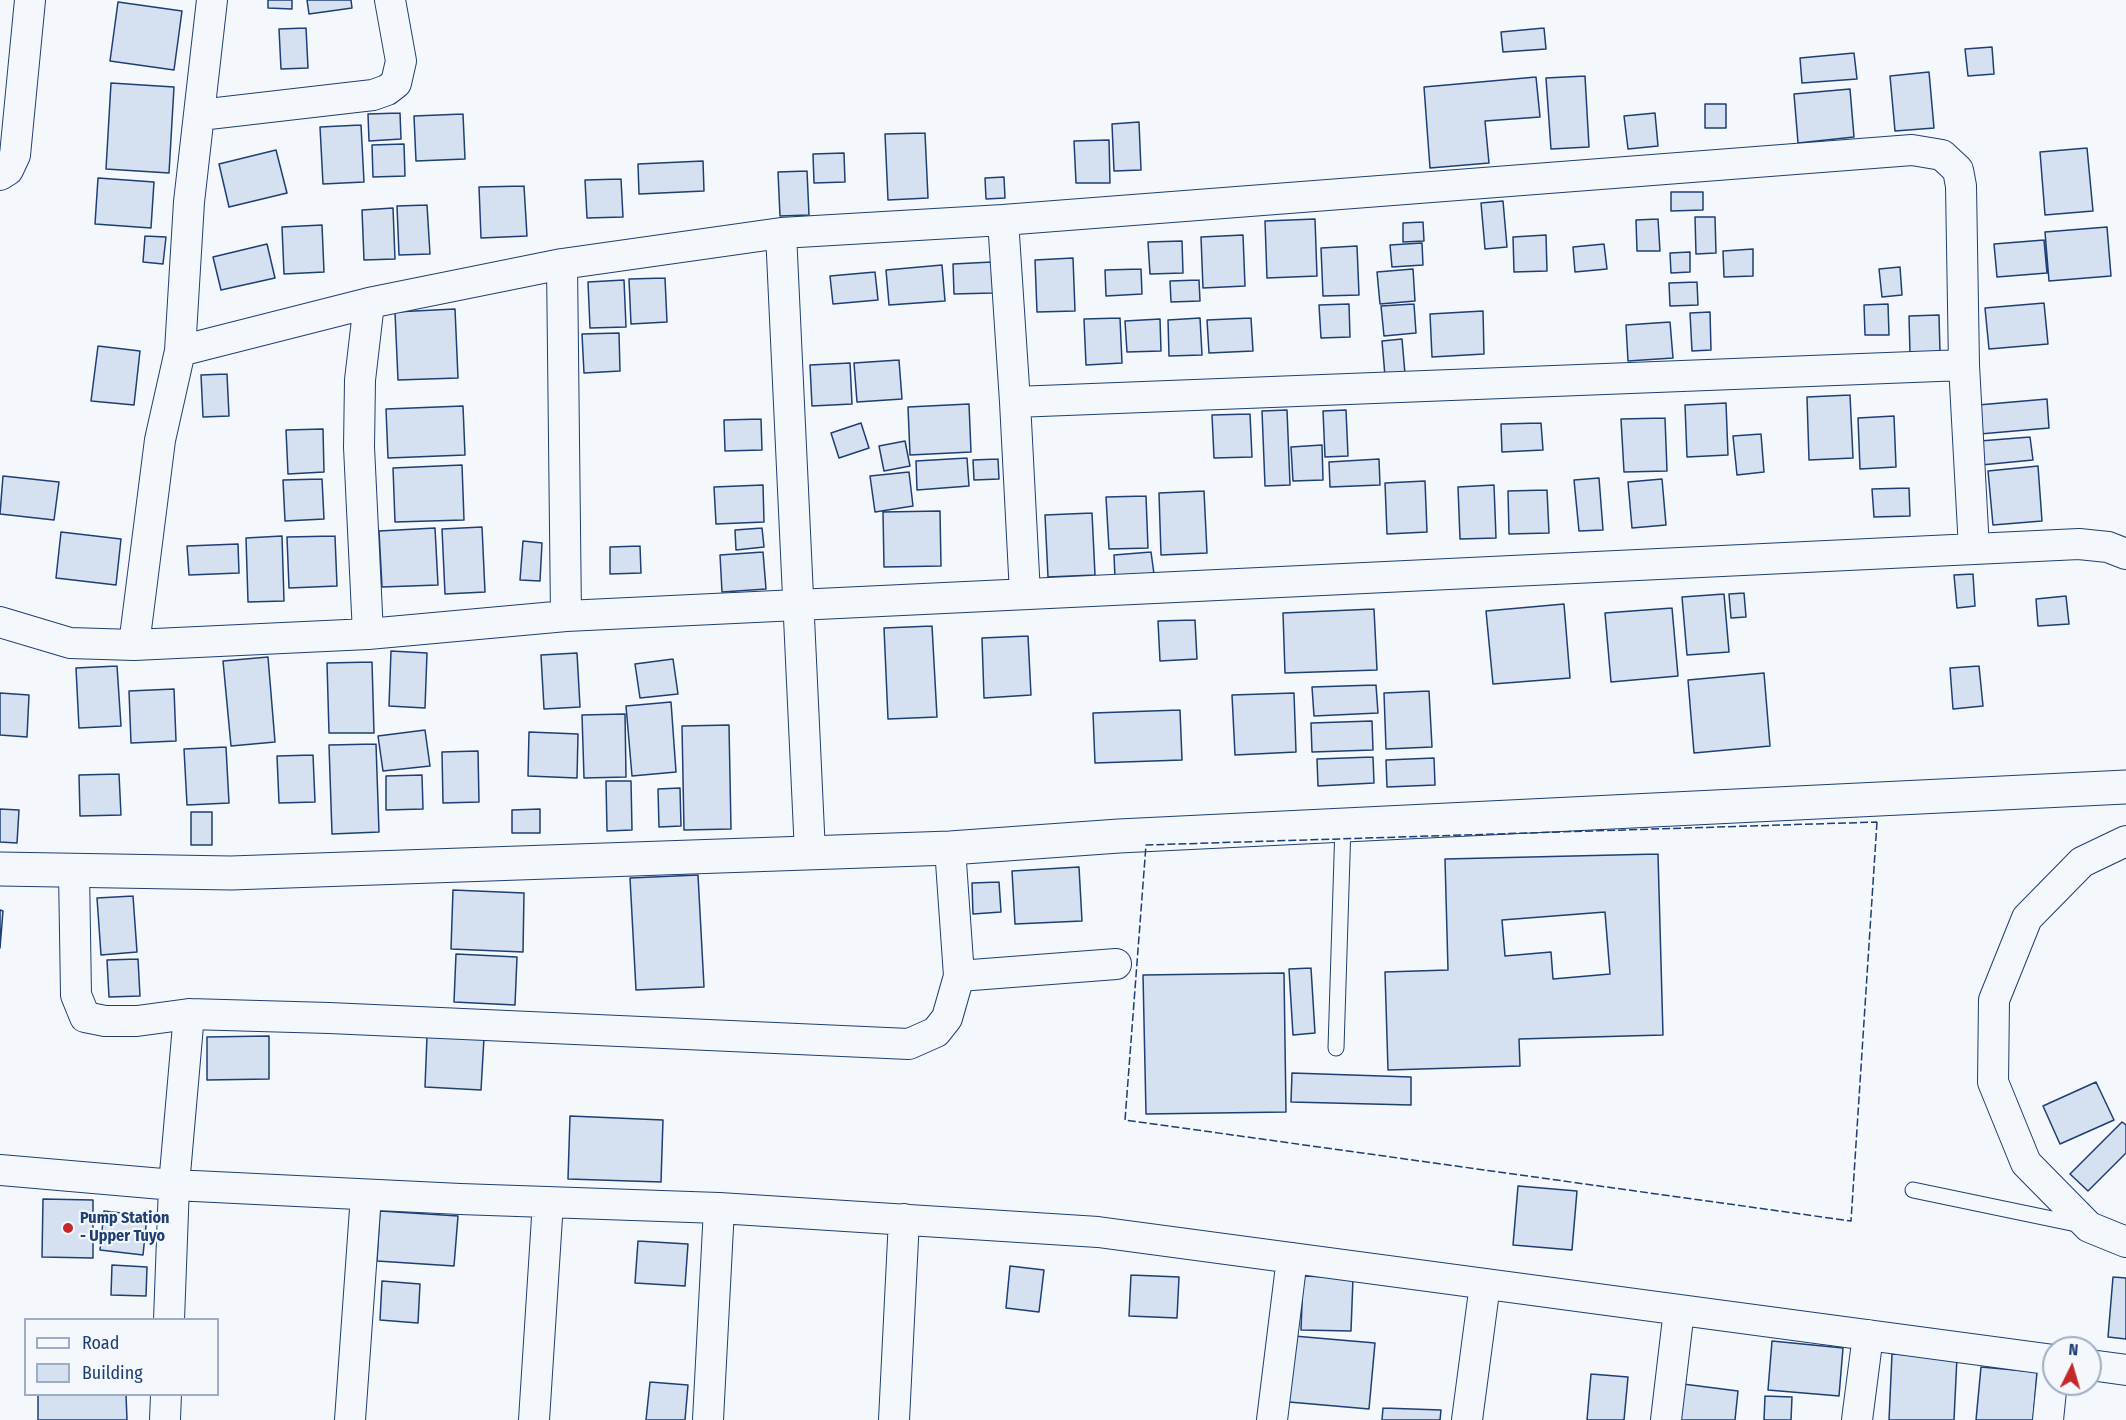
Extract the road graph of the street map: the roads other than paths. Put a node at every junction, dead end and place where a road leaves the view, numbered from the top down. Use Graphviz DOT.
graph roads {
  1 [pos="30,0"];
  2 [pos="212,0"];
  3 [pos="390,0"];
  4 [pos="200,115"];
  5 [pos="0,175"];
  6 [pos="1003,220"];
  7 [pos="782,233"];
  8 [pos="561,264"];
  9 [pos="369,303"];
  10 [pos="180,351"];
  11 [pos="1964,365"];
  12 [pos="1015,402"];
  13 [pos="1974,549"];
  14 [pos="2126,554"];
  15 [pos="1025,594"];
  16 [pos="800,605"];
  17 [pos="566,616"];
  18 [pos="0,622"];
  19 [pos="368,634"];
  20 [pos="134,645"];
  21 [pos="2126,787"];
  22 [pos="1343,825"];
  23 [pos="2126,841"];
  24 [pos="950,848"];
  25 [pos="810,853"];
  26 [pos="0,869"];
  27 [pos="74,871"];
  28 [pos="1116,964"];
  29 [pos="959,976"];
  30 [pos="189,1014"];
  31 [pos="1336,1048"];
  32 [pos="0,1170"];
  33 [pos="174,1185"];
  34 [pos="1914,1190"];
  35 [pos="366,1195"];
  36 [pos="548,1202"];
  37 [pos="719,1208"];
  38 [pos="904,1219"];
  39 [pos="2089,1227"];
  40 [pos="2126,1242"];
  41 [pos="1292,1258"];
  42 [pos="1485,1284"];
  43 [pos="1679,1310"];
  44 [pos="169,1318"];
  45 [pos="1868,1335"];
  46 [pos="2042,1358"];
  47 [pos="2102,1367"];
  48 [pos="2126,1370"];
  49 [pos="166,1396"];
  50 [pos="2050,1396"];
  51 [pos="165,1420"];
  52 [pos="350,1420"];
  53 [pos="534,1420"];
  54 [pos="708,1420"];
  55 [pos="894,1420"];
  56 [pos="1272,1420"];
  57 [pos="1467,1420"];
  58 [pos="1666,1420"];
  59 [pos="1857,1420"];
  60 [pos="2048,1420"];
  1 -- 5 [label="street"];
  2 -- 4 [label="street"];
  3 -- 4 [label="street"];
  4 -- 10 [label="street"];
  6 -- 7 [label="street"];
  6 -- 11 [label="street"];
  6 -- 12 [label="street"];
  7 -- 8 [label="street"];
  7 -- 16 [label="street"];
  8 -- 9 [label="street"];
  8 -- 17 [label="street"];
  9 -- 10 [label="street"];
  9 -- 19 [label="street"];
  10 -- 20 [label="street"];
  11 -- 12 [label="street"];
  11 -- 13 [label="street"];
  12 -- 15 [label="street"];
  13 -- 14 [label="street"];
  13 -- 15 [label="street"];
  15 -- 16 [label="street"];
  16 -- 17 [label="street"];
  16 -- 25 [label="street"];
  17 -- 19 [label="street"];
  18 -- 20 [label="street"];
  19 -- 20 [label="street"];
  21 -- 22 [label="street"];
  22 -- 24 [label="street"];
  22 -- 31 [label="lane"];
  23 -- 39 [label="street"];
  24 -- 25 [label="street"];
  24 -- 29 [label="street"];
  25 -- 27 [label="street"];
  26 -- 27 [label="street"];
  27 -- 30 [label="street"];
  28 -- 29 [label="street"];
  29 -- 30 [label="street"];
  30 -- 33 [label="street"];
  32 -- 33 [label="street"];
  33 -- 35 [label="street"];
  33 -- 44 [label="street"];
  34 -- 39 [label="lane"];
  35 -- 36 [label="street"];
  35 -- 52 [label="street"];
  36 -- 37 [label="street"];
  36 -- 53 [label="street"];
  37 -- 38 [label="street"];
  37 -- 54 [label="street"];
  38 -- 41 [label="street"];
  38 -- 55 [label="street"];
  39 -- 40 [label="street"];
  41 -- 42 [label="street"];
  41 -- 56 [label="street"];
  42 -- 43 [label="street"];
  42 -- 57 [label="street"];
  43 -- 45 [label="street"];
  43 -- 58 [label="street"];
  45 -- 46 [label="street"];
  45 -- 59 [label="street"];
  47 -- 48 [label="street"];
  49 -- 51 [label="street"];
  50 -- 60 [label="street"];
}
